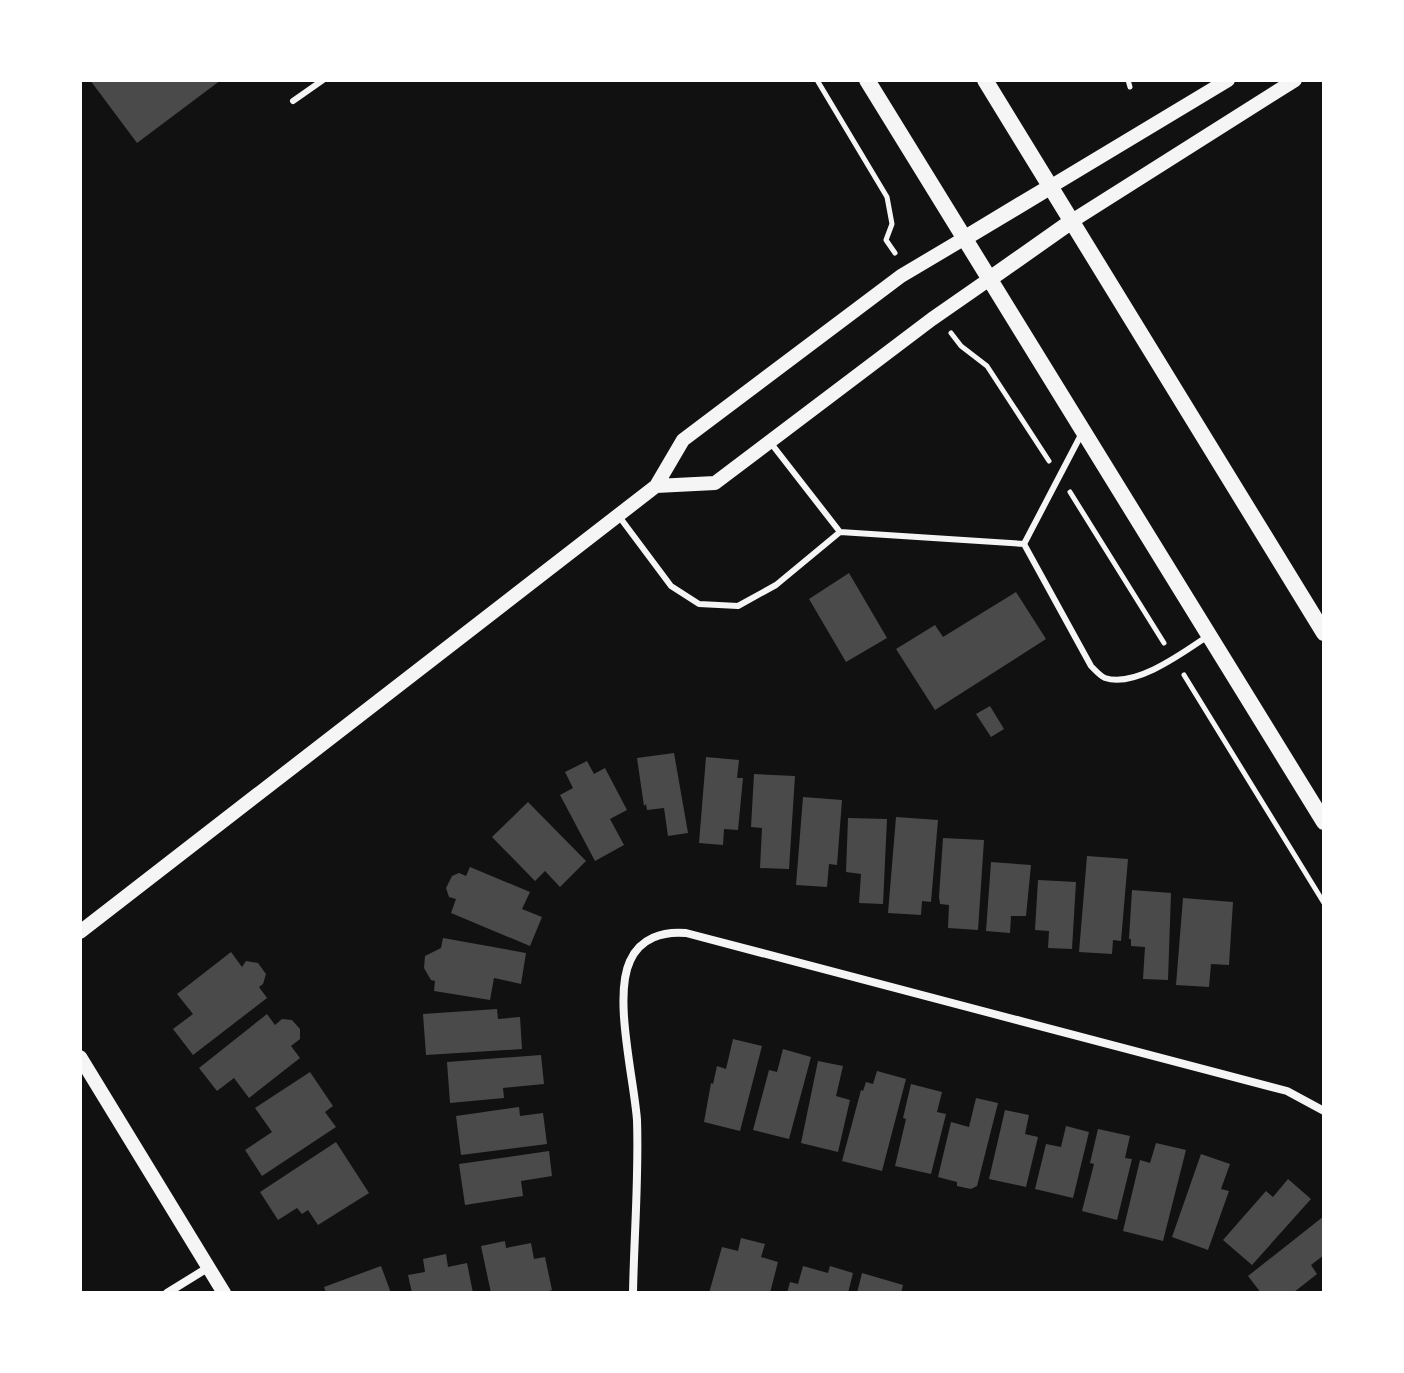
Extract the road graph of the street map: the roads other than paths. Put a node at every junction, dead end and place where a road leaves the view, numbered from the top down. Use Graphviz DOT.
graph roads {
  1 [pos="323,80"];
  2 [pos="867,80"];
  3 [pos="985,80"];
  4 [pos="1228,80"];
  5 [pos="1295,80"];
  6 [pos="293,101"];
  7 [pos="1050,187"];
  8 [pos="1072,221"];
  9 [pos="965,238"];
  10 [pos="991,278"];
  11 [pos="1084,430"];
  12 [pos="770,442"];
  13 [pos="656,486"];
  14 [pos="618,515"];
  15 [pos="840,532"];
  16 [pos="1024,544"];
  17 [pos="1324,633"];
  18 [pos="1210,635"];
  19 [pos="1324,822"];
  20 [pos="80,932"];
  21 [pos="80,1057"];
  22 [pos="1324,1111"];
  23 [pos="209,1267"];
  24 [pos="167,1293"];
  25 [pos="224,1293"];
  26 [pos="633,1293"];
  1 -- 6 [label="lane"];
  2 -- 9 [label="main road"];
  3 -- 7 [label="main road"];
  4 -- 7 [label="street"];
  5 -- 8 [label="street"];
  7 -- 8 [label="main road"];
  7 -- 9 [label="main road"];
  8 -- 10 [label="main road"];
  8 -- 17 [label="main road"];
  9 -- 10 [label="main road"];
  9 -- 13 [label="street"];
  10 -- 11 [label="main road"];
  10 -- 12 [label="street"];
  11 -- 16 [label="lane"];
  11 -- 18 [label="main road"];
  12 -- 13 [label="street"];
  12 -- 15 [label="lane"];
  13 -- 14 [label="street"];
  14 -- 15 [label="lane"];
  14 -- 20 [label="street"];
  15 -- 16 [label="lane"];
  16 -- 18 [label="lane"];
  18 -- 19 [label="main road"];
  21 -- 23 [label="street"];
  22 -- 26 [label="street"];
  23 -- 24 [label="street"];
  23 -- 25 [label="street"];
}
